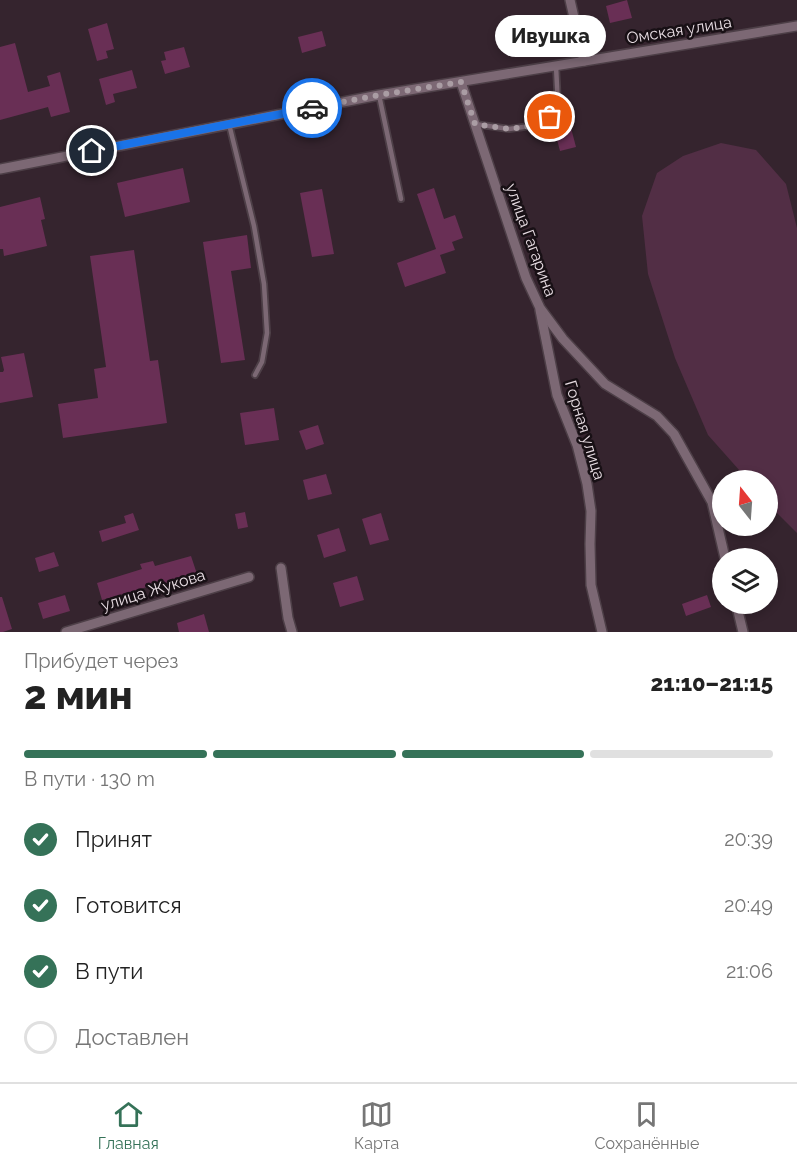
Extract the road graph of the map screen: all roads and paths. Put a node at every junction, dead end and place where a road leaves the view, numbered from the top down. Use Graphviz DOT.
graph roads {
  1 [pos="570,0"];
  2 [pos="797,26"];
  3 [pos="584,61"];
  4 [pos="556,66"];
  5 [pos="461,82"];
  6 [pos="379,95"];
  7 [pos="229,124"];
  8 [pos="475,124"];
  9 [pos="0,169"];
  10 [pos="401,199"];
  11 [pos="540,308"];
  12 [pos="255,375"];
  13 [pos="723,548"];
  14 [pos="281,568"];
  15 [pos="249,577"];
  16 [pos="739,614"];
  17 [pos="601,631"];
  18 [pos="66,632"];
  19 [pos="292,632"];
  20 [pos="743,632"];
  1 -- 3 [label="street"];
  2 -- 3 [label="street, Омская улица"];
  3 -- 4 [label="street, Омская улица"];
  4 -- 5 [label="street, Омская улица"];
  4 -- 8 [label="lane"];
  5 -- 6 [label="street, Омская улица"];
  5 -- 8 [label="street, улица Гагарина"];
  6 -- 7 [label="street, Омская улица"];
  6 -- 10 [label="lane"];
  7 -- 9 [label="street, Омская улица"];
  7 -- 12 [label="lane"];
  8 -- 11 [label="street, улица Гагарина"];
  11 -- 13 [label="street, улица Гагарина"];
  11 -- 17 [label="street, Горная улица"];
  14 -- 19 [label="street"];
  15 -- 18 [label="street, улица Жукова"];
  16 -- 20 [label="street"];
}
